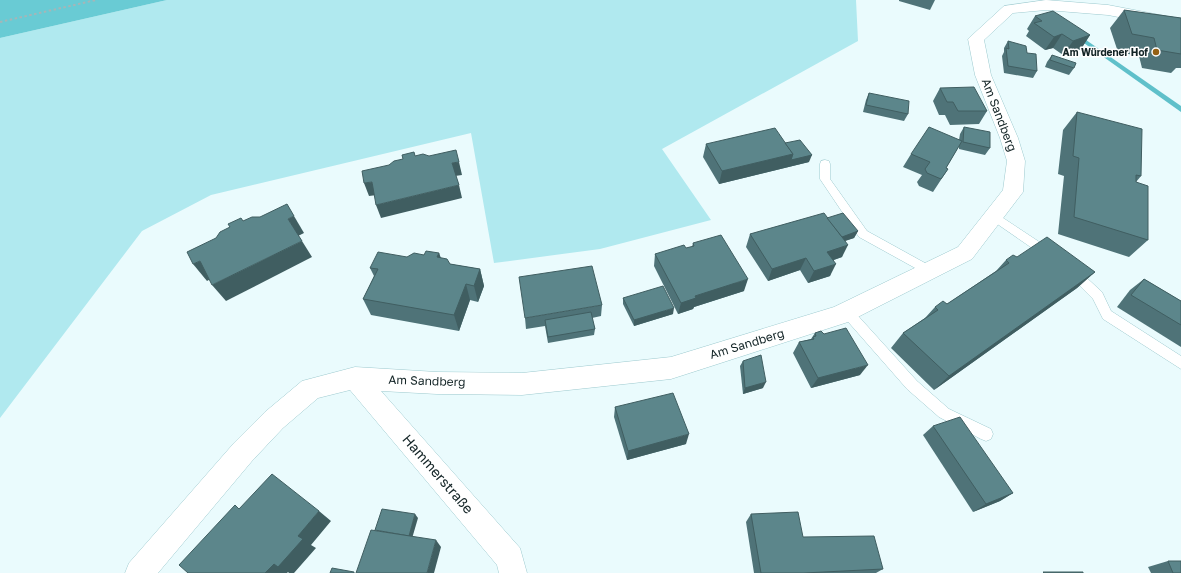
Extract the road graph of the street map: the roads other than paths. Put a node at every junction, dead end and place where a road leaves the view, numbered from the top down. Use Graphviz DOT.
graph roads {
  1 [pos="1044,2"];
  2 [pos="1181,24"];
  3 [pos="825,164"];
  4 [pos="994,216"];
  5 [pos="930,271"];
  6 [pos="847,312"];
  7 [pos="1181,363"];
  8 [pos="355,378"];
  9 [pos="986,434"];
  10 [pos="140,573"];
  11 [pos="513,573"];
  1 -- 2 [label="street, Am Sandberg"];
  1 -- 4 [label="street, Am Sandberg"];
  3 -- 5 [label="lane"];
  4 -- 5 [label="street, Am Sandberg"];
  4 -- 7 [label="lane"];
  5 -- 6 [label="street, Am Sandberg"];
  6 -- 8 [label="street, Am Sandberg"];
  6 -- 9 [label="lane"];
  8 -- 10 [label="street, Am Sandberg"];
  8 -- 11 [label="street, Hammerstraße"];
}
